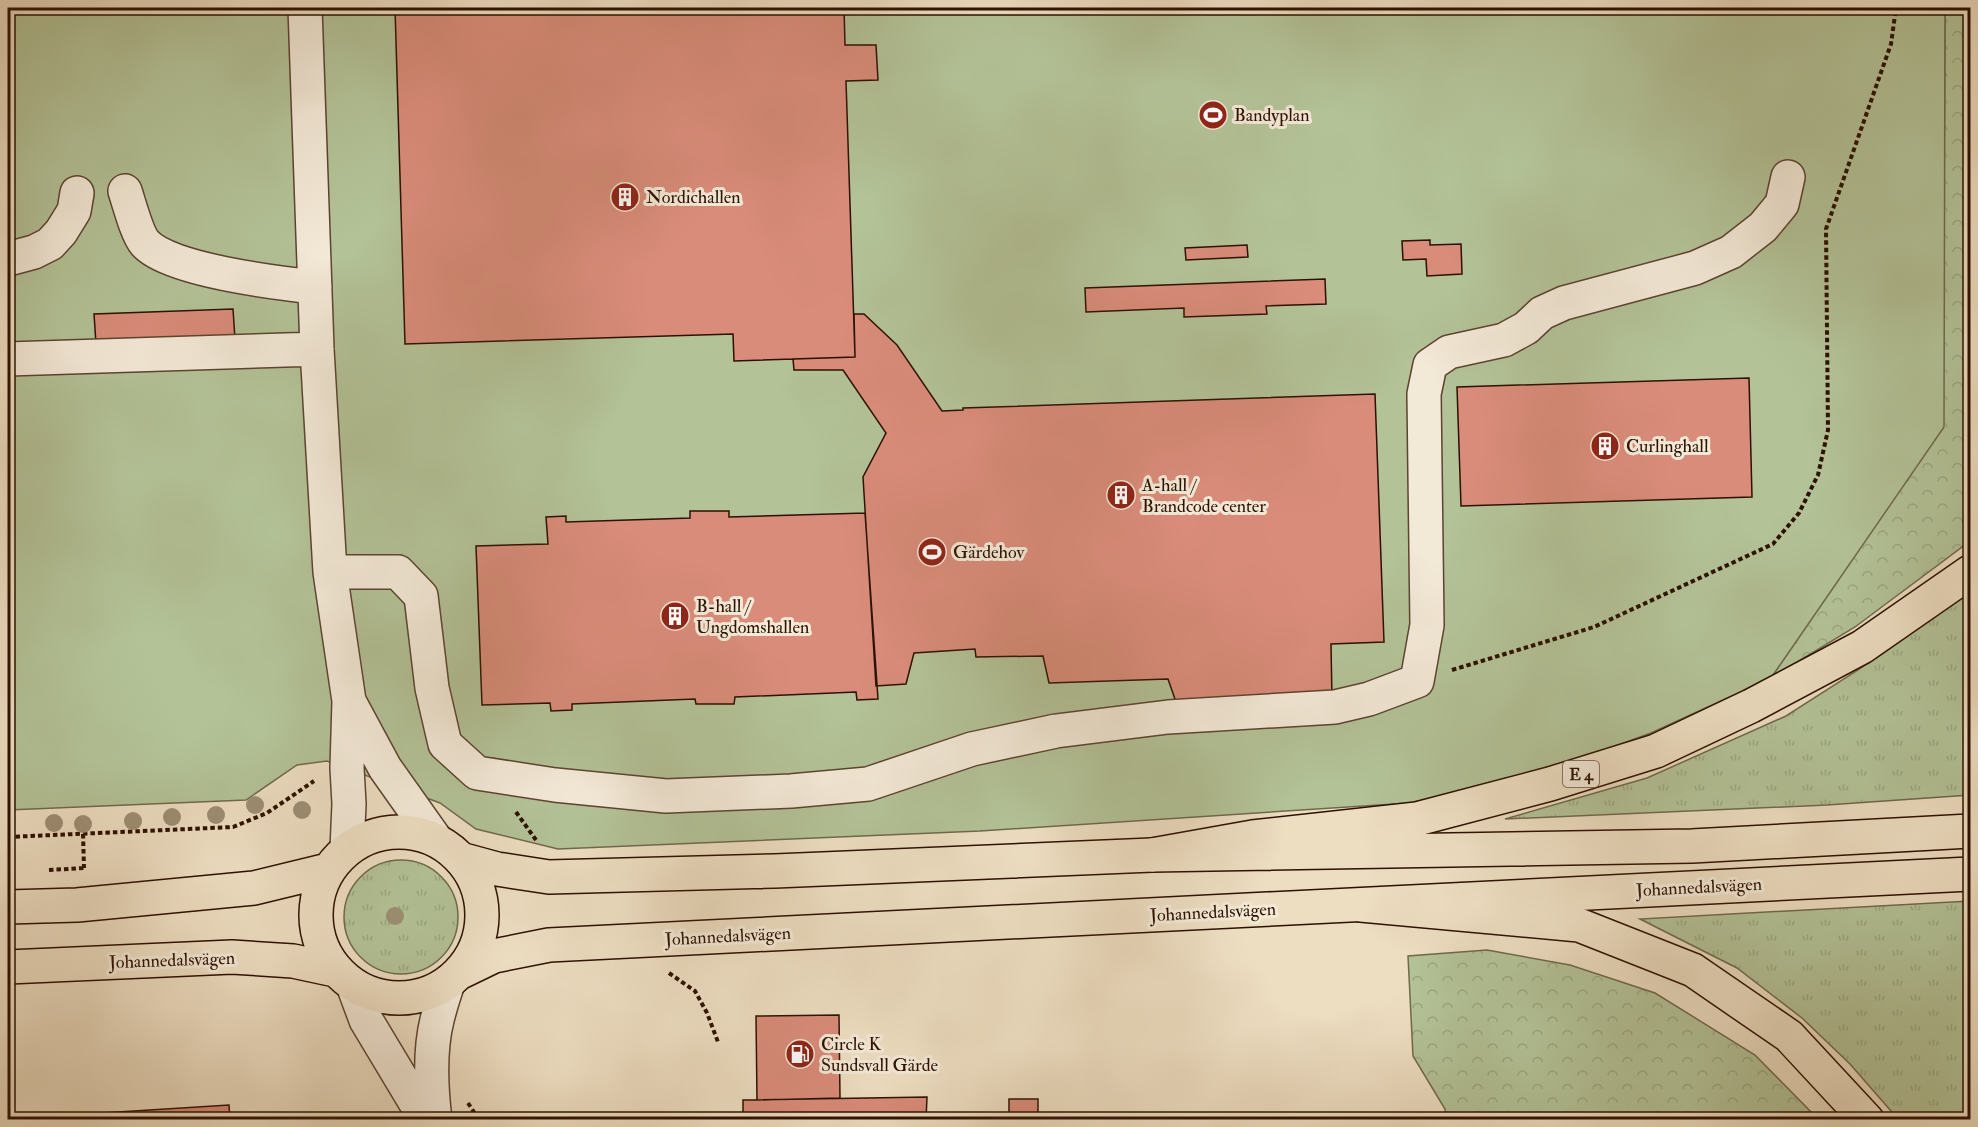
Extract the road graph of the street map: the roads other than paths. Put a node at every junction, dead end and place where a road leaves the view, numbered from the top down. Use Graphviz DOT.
graph roads {
  1 [pos="305,8"];
  2 [pos="1788,177"];
  3 [pos="125,191"];
  4 [pos="77,193"];
  5 [pos="8,259"];
  6 [pos="315,287"];
  7 [pos="317,349"];
  8 [pos="8,359"];
  9 [pos="330,572"];
  10 [pos="1971,572"];
  11 [pos="349,701"];
  12 [pos="1971,831"];
  13 [pos="436,840"];
  14 [pos="1152,855"];
  15 [pos="338,859"];
  16 [pos="464,860"];
  17 [pos="1971,874"];
  18 [pos="1360,905"];
  19 [pos="8,907"];
  20 [pos="8,968"];
  21 [pos="454,977"];
  22 [pos="344,978"];
  23 [pos="426,1119"];
  24 [pos="435,1119"];
  25 [pos="1867,1119"];
  1 -- 6 [label="street"];
  2 -- 9 [label="street"];
  3 -- 6 [label="street"];
  4 -- 5 [label="street"];
  6 -- 7 [label="street"];
  7 -- 8 [label="street"];
  7 -- 9 [label="street"];
  9 -- 11 [label="street"];
  10 -- 14 [label="main road, E 4"];
  11 -- 13 [label="street"];
  11 -- 15 [label="street"];
  12 -- 14 [label="main road"];
  13 -- 15 [label="main road"];
  13 -- 16 [label="main road"];
  14 -- 16 [label="main road"];
  15 -- 19 [label="main road"];
  15 -- 22 [label="main road"];
  16 -- 21 [label="main road"];
  17 -- 18 [label="main road, Johannedalsvägen"];
  18 -- 21 [label="main road, Johannedalsvägen"];
  18 -- 25 [label="main road"];
  20 -- 22 [label="main road, Johannedalsvägen"];
  21 -- 22 [label="main road"];
  21 -- 24 [label="street"];
  22 -- 23 [label="street"];
}
